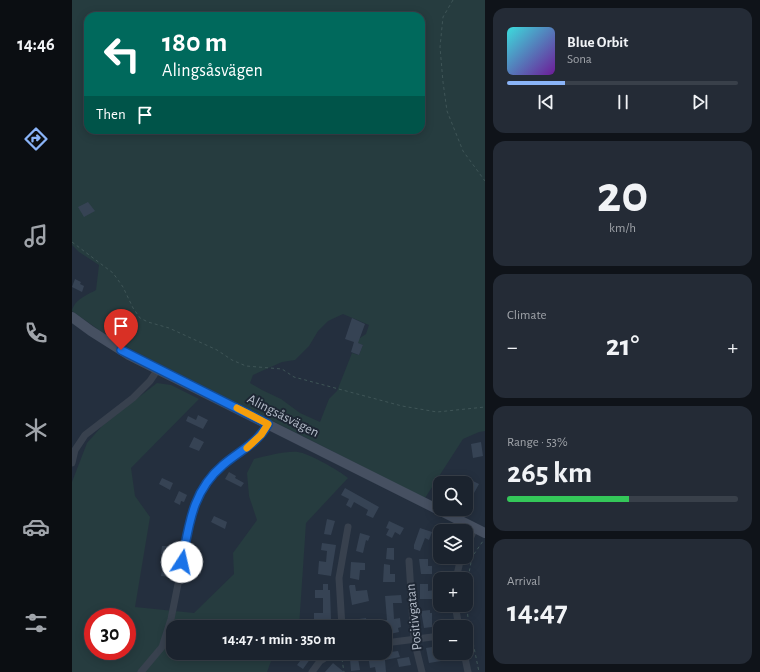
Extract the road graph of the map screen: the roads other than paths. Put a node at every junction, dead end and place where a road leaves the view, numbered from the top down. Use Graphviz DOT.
graph roads {
  1 [pos="72,317"];
  2 [pos="158,369"];
  3 [pos="268,424"];
  4 [pos="72,463"];
  5 [pos="348,527"];
  6 [pos="475,528"];
  7 [pos="473,532"];
  8 [pos="485,533"];
  9 [pos="410,561"];
  10 [pos="342,620"];
  11 [pos="433,637"];
  12 [pos="414,640"];
  13 [pos="392,642"];
  14 [pos="322,660"];
  15 [pos="465,660"];
  16 [pos="141,672"];
  17 [pos="312,672"];
  18 [pos="422,672"];
  19 [pos="468,672"];
  1 -- 2 [label="main road, Alingsåsvägen"];
  2 -- 3 [label="main road, Alingsåsvägen"];
  2 -- 4 [label="street"];
  3 -- 6 [label="main road, Alingsåsvägen"];
  3 -- 16 [label="street"];
  5 -- 10 [label="street"];
  6 -- 7 [label="street"];
  6 -- 8 [label="main road, Alingsåsvägen"];
  9 -- 12 [label="street, Positivgatan"];
  11 -- 12 [label="street"];
  12 -- 13 [label="street"];
  12 -- 18 [label="street, Positivgatan"];
  14 -- 17 [label="street"];
  15 -- 19 [label="street"];
}
